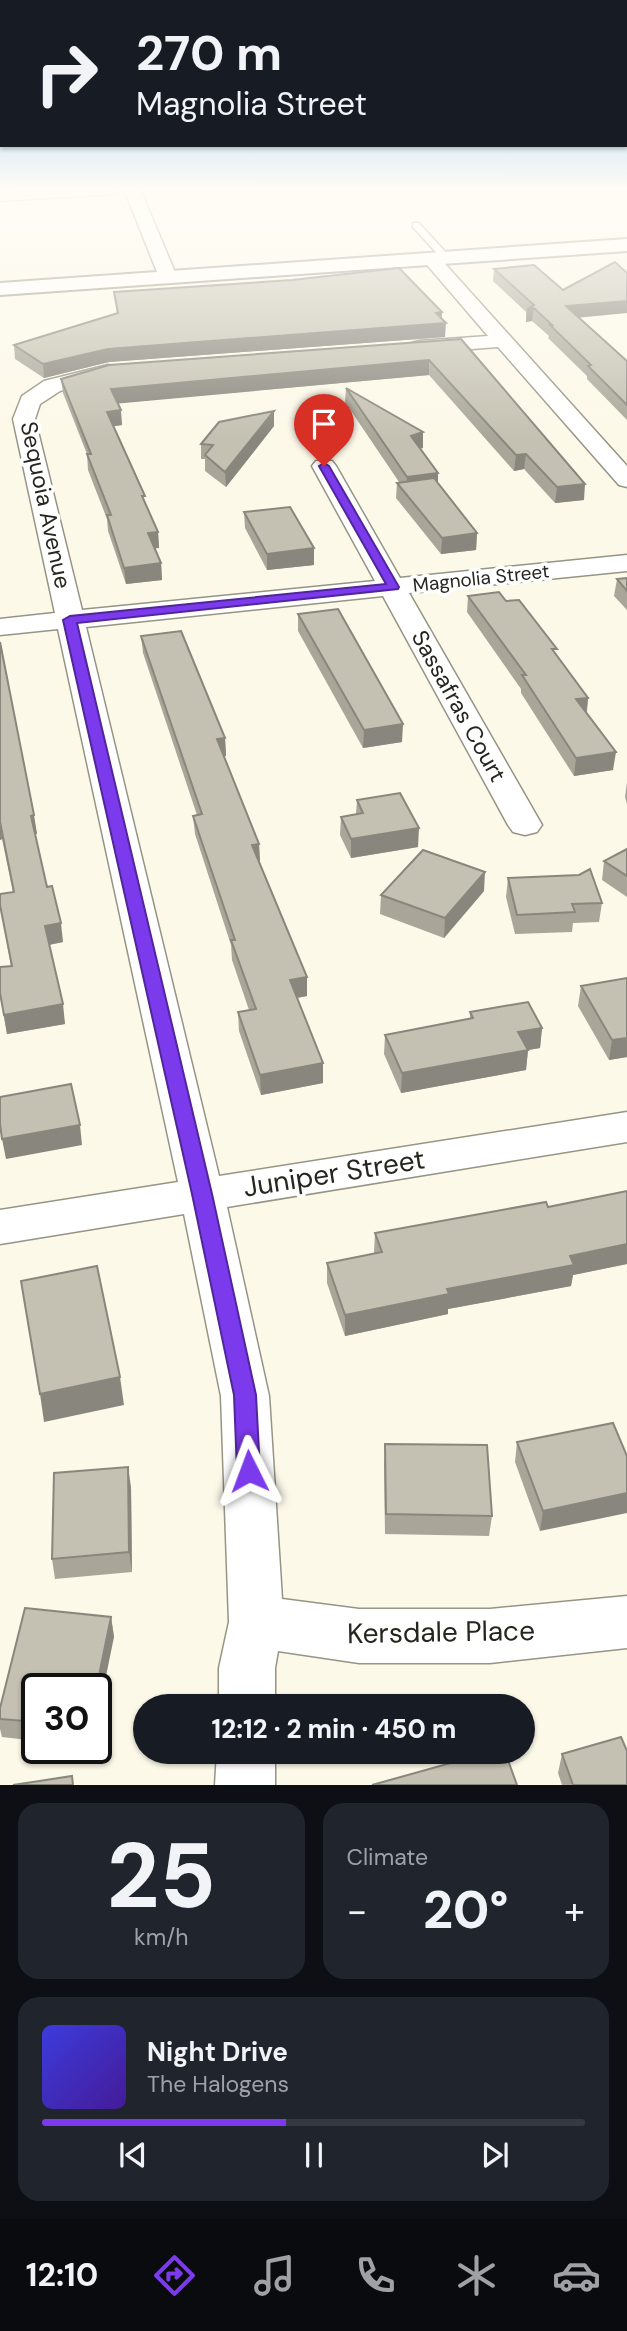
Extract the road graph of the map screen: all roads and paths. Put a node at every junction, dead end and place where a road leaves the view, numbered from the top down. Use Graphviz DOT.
graph roads {
  1 [pos="166,272"];
  2 [pos="238,272"];
  3 [pos="448,272"];
  4 [pos="168,277"];
  5 [pos="0,289"];
  6 [pos="502,341"];
  7 [pos="396,349"];
  8 [pos="123,370"];
  9 [pos="324,466"];
  10 [pos="627,480"];
  11 [pos="627,563"];
  12 [pos="393,587"];
  13 [pos="70,620"];
  14 [pos="0,627"];
  15 [pos="525,825"];
  16 [pos="627,1128"];
  17 [pos="202,1194"];
  18 [pos="0,1227"];
  19 [pos="256,1622"];
  20 [pos="627,1622"];
  21 [pos="247,1694"];
  22 [pos="246,1764"];
  23 [pos="245,1785"];
  1 -- 4 [label="street"];
  2 -- 4 [label="street"];
  3 -- 6 [label="street"];
  4 -- 5 [label="street"];
  6 -- 7 [label="street"];
  6 -- 10 [label="street"];
  8 -- 13 [label="street, Sequoia Avenue"];
  9 -- 12 [label="street, Sassafras Court"];
  11 -- 12 [label="street, Magnolia Street"];
  12 -- 13 [label="street, Magnolia Street"];
  12 -- 15 [label="street, Sassafras Court"];
  13 -- 14 [label="street, Magnolia Street"];
  13 -- 17 [label="street, Sequoia Avenue"];
  16 -- 17 [label="street, Juniper Street"];
  17 -- 18 [label="street, Juniper Street"];
  17 -- 19 [label="street, Sequoia Avenue"];
  19 -- 20 [label="street, Kersdale Place"];
  19 -- 21 [label="street, Sequoia Avenue"];
  22 -- 23 [label="street"];
}
